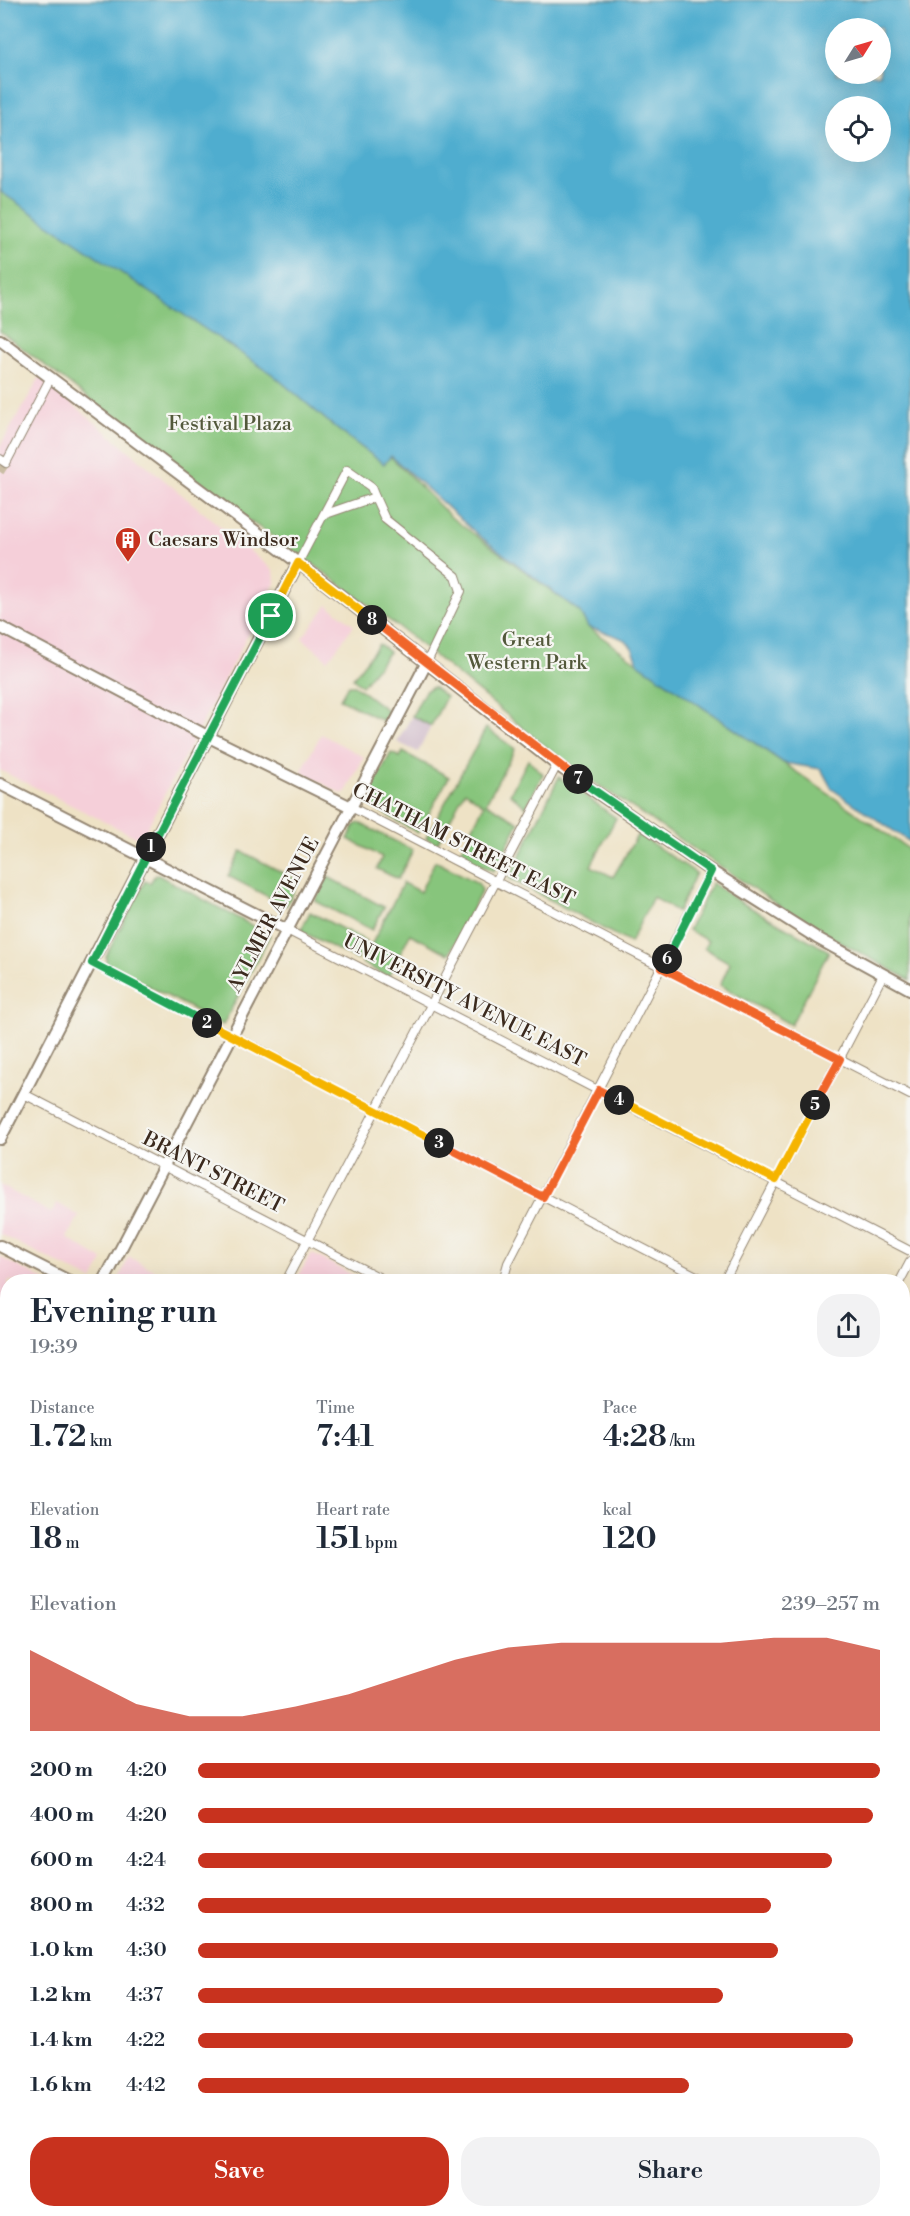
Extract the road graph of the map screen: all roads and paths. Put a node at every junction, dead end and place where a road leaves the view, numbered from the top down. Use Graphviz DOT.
graph roads {
  1 [pos="0,340"];
  2 [pos="51,377"];
  3 [pos="3,461"];
  4 [pos="375,497"];
  5 [pos="326,514"];
  6 [pos="298,563"];
  7 [pos="0,627"];
  8 [pos="427,662"];
  9 [pos="209,737"];
  10 [pos="557,765"];
  11 [pos="0,784"];
  12 [pos="351,807"];
  13 [pos="147,857"];
  14 [pos="711,871"];
  15 [pos="496,881"];
  16 [pos="286,930"];
  17 [pos="92,963"];
  18 [pos="662,968"];
  19 [pos="883,975"];
  20 [pos="910,989"];
  21 [pos="431,1005"];
  22 [pos="232,1036"];
  23 [pos="840,1059"];
  24 [pos="599,1090"];
  25 [pos="24,1094"];
  26 [pos="910,1095"];
  27 [pos="376,1110"];
  28 [pos="0,1139"];
  29 [pos="164,1166"];
  30 [pos="776,1180"];
  31 [pos="543,1197"];
  32 [pos="308,1240"];
  33 [pos="0,1246"];
  34 [pos="910,1251"];
  35 [pos="55,1274"];
  36 [pos="108,1274"];
  37 [pos="290,1274"];
  38 [pos="373,1274"];
  39 [pos="504,1274"];
  40 [pos="692,1274"];
  41 [pos="727,1274"];
  1 -- 2 [label="main road"];
  2 -- 3 [label="street"];
  2 -- 6 [label="main road"];
  4 -- 5 [label="street"];
  4 -- 5 [label="street"];
  4 -- 8 [label="street"];
  5 -- 6 [label="street"];
  6 -- 8 [label="main road"];
  6 -- 9 [label="main road"];
  7 -- 9 [label="main road, CHATHAM STREET EAST"];
  8 -- 10 [label="main road"];
  8 -- 12 [label="main road, AYLMER AVENUE"];
  9 -- 12 [label="main road, CHATHAM STREET EAST"];
  9 -- 13 [label="main road"];
  10 -- 14 [label="main road"];
  10 -- 15 [label="street"];
  11 -- 13 [label="main road, UNIVERSITY AVENUE EAST"];
  12 -- 15 [label="street, CHATHAM STREET EAST"];
  12 -- 16 [label="main road, AYLMER AVENUE"];
  13 -- 16 [label="main road, UNIVERSITY AVENUE EAST"];
  13 -- 17 [label="main road"];
  14 -- 18 [label="street"];
  14 -- 19 [label="main road"];
  15 -- 18 [label="street, CHATHAM STREET EAST"];
  15 -- 21 [label="street"];
  16 -- 21 [label="street, UNIVERSITY AVENUE EAST"];
  16 -- 22 [label="main road, AYLMER AVENUE"];
  17 -- 22 [label="street"];
  17 -- 25 [label="main road"];
  18 -- 23 [label="street, CHATHAM STREET EAST"];
  18 -- 24 [label="street"];
  19 -- 20 [label="main road"];
  19 -- 23 [label="street"];
  21 -- 24 [label="street, UNIVERSITY AVENUE EAST"];
  21 -- 27 [label="street"];
  22 -- 27 [label="street"];
  22 -- 29 [label="main road, AYLMER AVENUE"];
  23 -- 26 [label="street, CHATHAM STREET EAST"];
  23 -- 30 [label="street"];
  24 -- 30 [label="street, UNIVERSITY AVENUE EAST"];
  24 -- 31 [label="street"];
  25 -- 28 [label="main road"];
  25 -- 29 [label="street, BRANT STREET"];
  27 -- 31 [label="street"];
  27 -- 32 [label="street"];
  29 -- 32 [label="street, BRANT STREET"];
  29 -- 36 [label="main road, AYLMER AVENUE"];
  30 -- 34 [label="street, UNIVERSITY AVENUE EAST"];
  30 -- 41 [label="street"];
  31 -- 39 [label="street"];
  31 -- 40 [label="street"];
  32 -- 37 [label="street"];
  32 -- 38 [label="street, BRANT STREET"];
  33 -- 35 [label="main road"];
}
